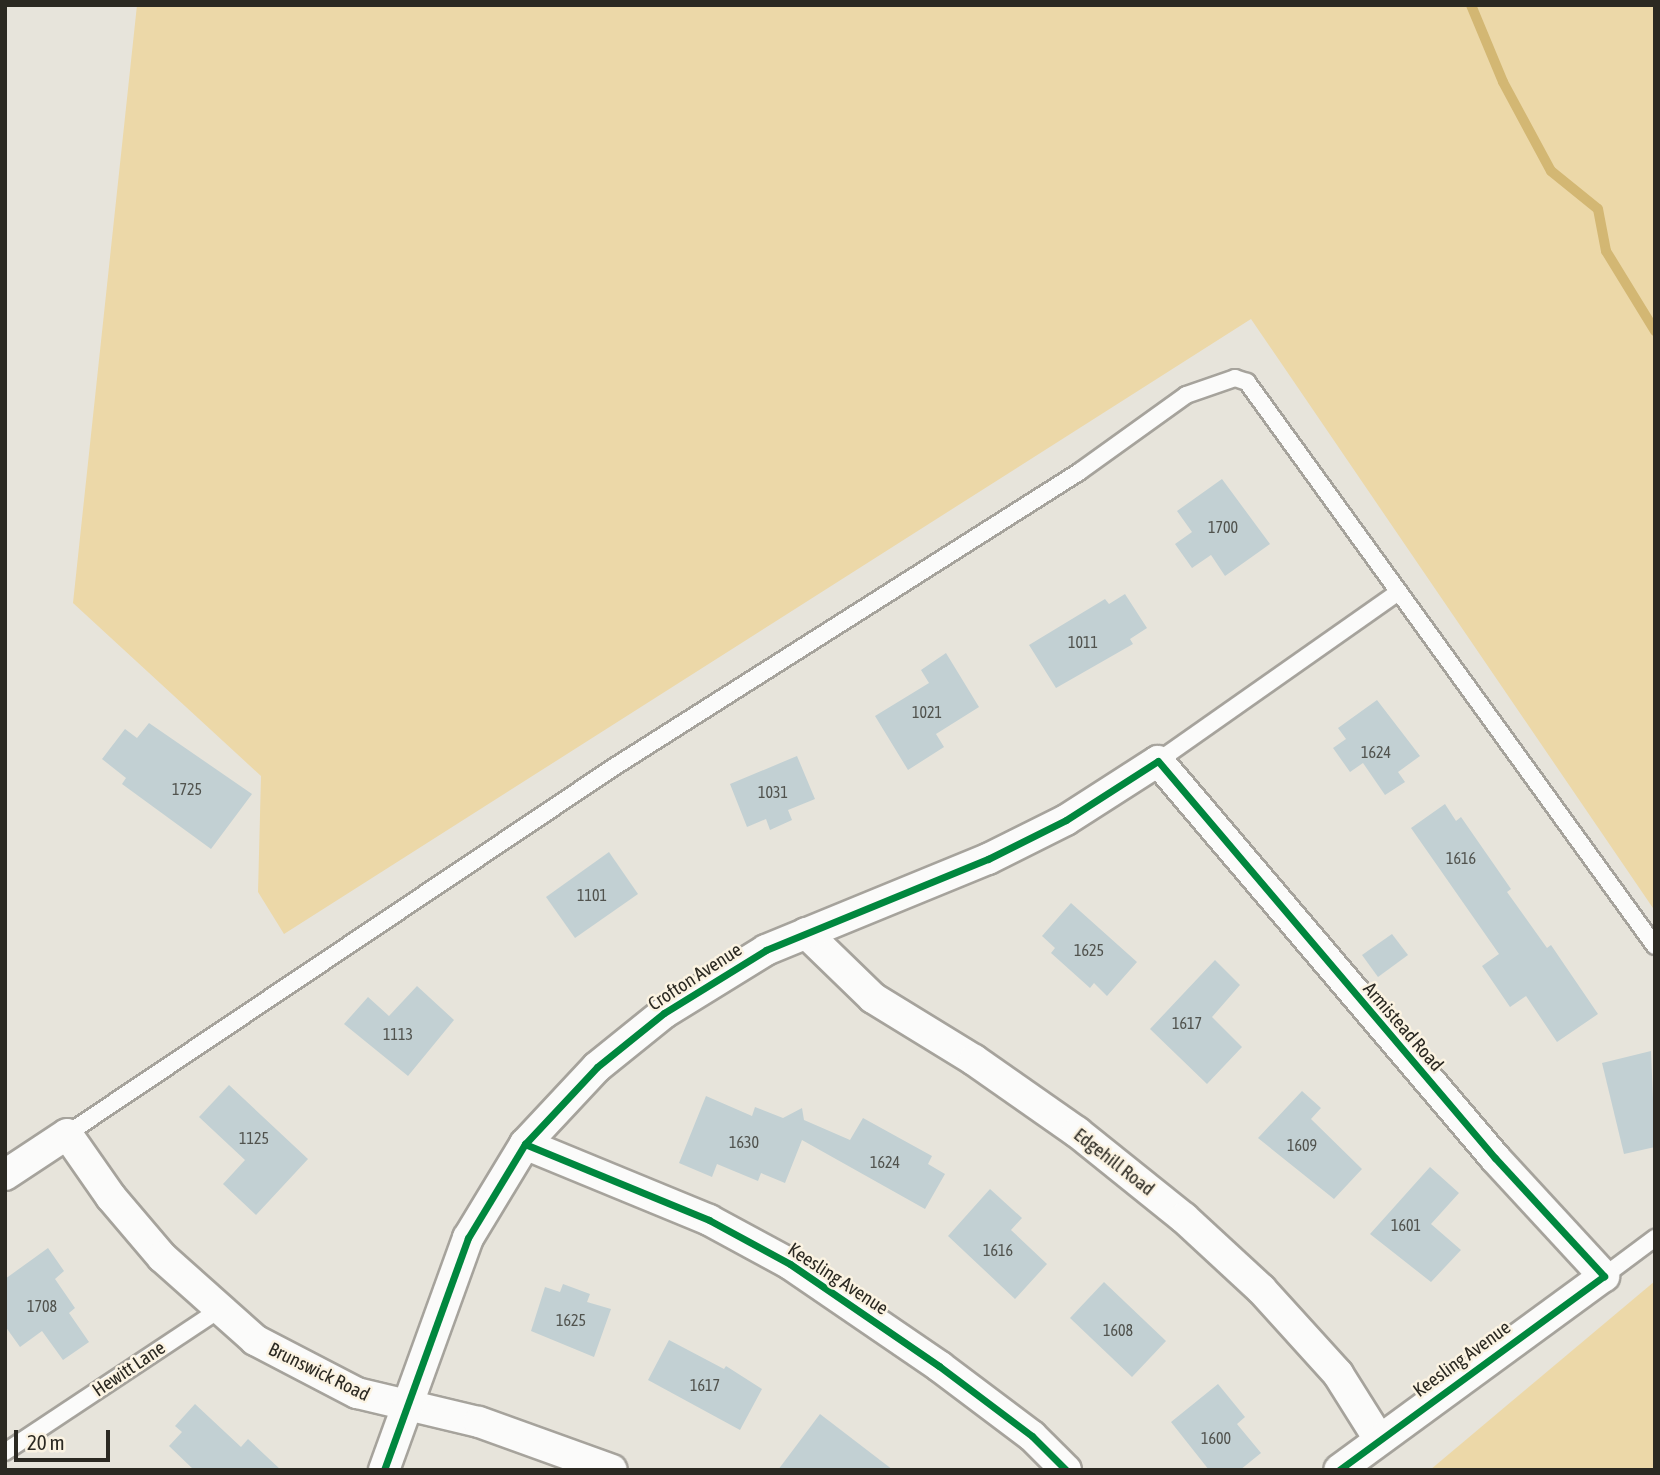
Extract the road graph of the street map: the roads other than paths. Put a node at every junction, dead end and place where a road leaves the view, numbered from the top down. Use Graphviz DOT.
graph roads {
  1 [pos="1397,593"];
  2 [pos="1158,761"];
  3 [pos="806,933"];
  4 [pos="1655,946"];
  5 [pos="67,1134"];
  6 [pos="525,1144"];
  7 [pos="5,1175"];
  8 [pos="1655,1238"];
  9 [pos="1604,1276"];
  10 [pos="219,1310"];
  11 [pos="407,1406"];
  12 [pos="1379,1438"];
  13 [pos="5,1452"];
  14 [pos="384,1470"];
  15 [pos="612,1470"];
  16 [pos="1066,1470"];
  17 [pos="1339,1470"];
  1 -- 2 [label="lane"];
  1 -- 4 [label="lane"];
  1 -- 5 [label="lane"];
  2 -- 3 [label="street, Crofton Avenue"];
  2 -- 9 [label="street, Armistead Road"];
  3 -- 6 [label="street, Crofton Avenue"];
  3 -- 12 [label="street, Edgehill Road"];
  5 -- 7 [label="street"];
  5 -- 10 [label="street, Brunswick Road"];
  6 -- 11 [label="street, Crofton Avenue"];
  6 -- 16 [label="street, Keesling Avenue"];
  8 -- 9 [label="lane"];
  9 -- 12 [label="street, Keesling Avenue"];
  10 -- 11 [label="street, Brunswick Road"];
  10 -- 13 [label="lane, Hewitt Lane"];
  11 -- 14 [label="street, Crofton Avenue"];
  11 -- 15 [label="street, Brunswick Road"];
  12 -- 17 [label="street, Keesling Avenue"];
}
